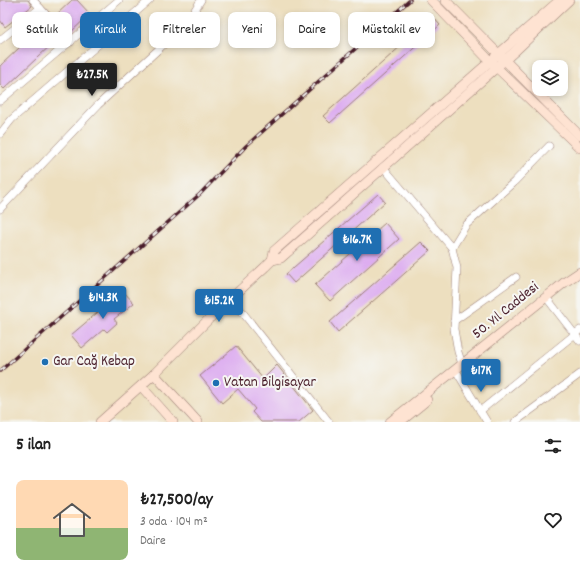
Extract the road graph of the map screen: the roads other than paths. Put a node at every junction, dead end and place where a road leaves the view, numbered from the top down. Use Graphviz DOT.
graph roads {
  1 [pos="33,0"];
  2 [pos="119,0"];
  3 [pos="150,0"];
  4 [pos="201,0"];
  5 [pos="431,0"];
  6 [pos="445,0"];
  7 [pos="560,0"];
  8 [pos="570,0"];
  9 [pos="40,8"];
  10 [pos="44,12"];
  11 [pos="0,40"];
  12 [pos="72,41"];
  13 [pos="64,48"];
  14 [pos="487,50"];
  15 [pos="501,58"];
  16 [pos="493,64"];
  17 [pos="0,101"];
  18 [pos="0,134"];
  19 [pos="580,136"];
  20 [pos="549,146"];
  21 [pos="580,148"];
  22 [pos="382,167"];
  23 [pos="0,209"];
  24 [pos="452,248"];
  25 [pos="272,260"];
  26 [pos="580,272"];
  27 [pos="580,277"];
  28 [pos="516,278"];
  29 [pos="232,298"];
  30 [pos="549,301"];
  31 [pos="454,321"];
  32 [pos="577,332"];
  33 [pos="580,341"];
  34 [pos="462,364"];
  35 [pos="154,374"];
  36 [pos="458,374"];
  37 [pos="580,374"];
  38 [pos="141,386"];
  39 [pos="480,411"];
  40 [pos="407,418"];
  41 [pos="392,421"];
  42 [pos="100,422"];
  43 [pos="173,422"];
  44 [pos="198,422"];
  45 [pos="329,422"];
  46 [pos="487,422"];
  47 [pos="515,422"];
  1 -- 9 [label="street"];
  2 -- 12 [label="street"];
  3 -- 18 [label="street"];
  4 -- 23 [label="street"];
  5 -- 14 [label="street"];
  6 -- 14 [label="street"];
  7 -- 15 [label="street"];
  8 -- 15 [label="street"];
  9 -- 10 [label="street"];
  9 -- 11 [label="street"];
  13 -- 17 [label="street"];
  14 -- 15 [label="street"];
  14 -- 16 [label="street"];
  15 -- 16 [label="street"];
  15 -- 19 [label="street"];
  16 -- 21 [label="street"];
  16 -- 22 [label="street"];
  16 -- 25 [label="street"];
  20 -- 24 [label="street"];
  22 -- 24 [label="street"];
  22 -- 25 [label="street"];
  24 -- 31 [label="street"];
  25 -- 29 [label="street"];
  26 -- 34 [label="street, 50. Yıl Caddesi"];
  27 -- 30 [label="street, 50. Yıl Caddesi"];
  28 -- 31 [label="street"];
  29 -- 35 [label="street"];
  29 -- 45 [label="street"];
  30 -- 32 [label="street"];
  30 -- 36 [label="street, 50. Yıl Caddesi"];
  31 -- 34 [label="street"];
  32 -- 33 [label="street"];
  32 -- 39 [label="street"];
  34 -- 41 [label="street, 50. Yıl Caddesi"];
  35 -- 38 [label="street"];
  35 -- 44 [label="street"];
  36 -- 39 [label="street"];
  36 -- 40 [label="street, 50. Yıl Caddesi"];
  37 -- 47 [label="street"];
  38 -- 42 [label="street"];
  38 -- 43 [label="street"];
  39 -- 46 [label="street"];
  40 -- 41 [label="street, 50. Yıl Caddesi"];
}
